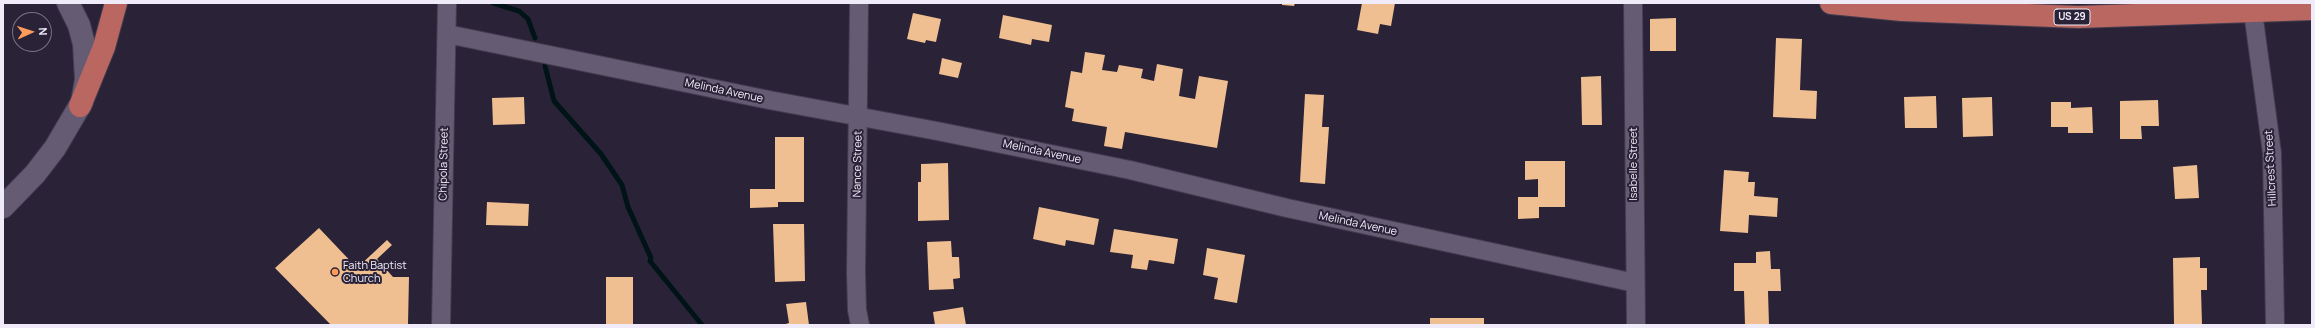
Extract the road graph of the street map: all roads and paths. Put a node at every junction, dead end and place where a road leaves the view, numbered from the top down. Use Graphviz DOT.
graph roads {
  1 [pos="68,3"];
  2 [pos="116,3"];
  3 [pos="447,3"];
  4 [pos="859,3"];
  5 [pos="1633,3"];
  6 [pos="1831,3"];
  7 [pos="2312,9"];
  8 [pos="2253,12"];
  9 [pos="447,34"];
  10 [pos="80,106"];
  11 [pos="858,117"];
  12 [pos="3,207"];
  13 [pos="1635,283"];
  14 [pos="441,325"];
  15 [pos="860,325"];
  16 [pos="1636,325"];
  17 [pos="2275,325"];
  1 -- 10 [label="street"];
  2 -- 10 [label="main road"];
  3 -- 9 [label="street, Chipola Street"];
  4 -- 11 [label="street, Nance Street"];
  5 -- 13 [label="street, Isabelle Street"];
  6 -- 8 [label="main road, US 29"];
  7 -- 8 [label="main road, US 29"];
  8 -- 17 [label="street, Hillcrest Street"];
  9 -- 11 [label="street, Melinda Avenue"];
  9 -- 14 [label="street, Chipola Street"];
  10 -- 12 [label="street"];
  11 -- 13 [label="street, Melinda Avenue"];
  11 -- 15 [label="street, Nance Street"];
  13 -- 16 [label="street, Isabelle Street"];
}
